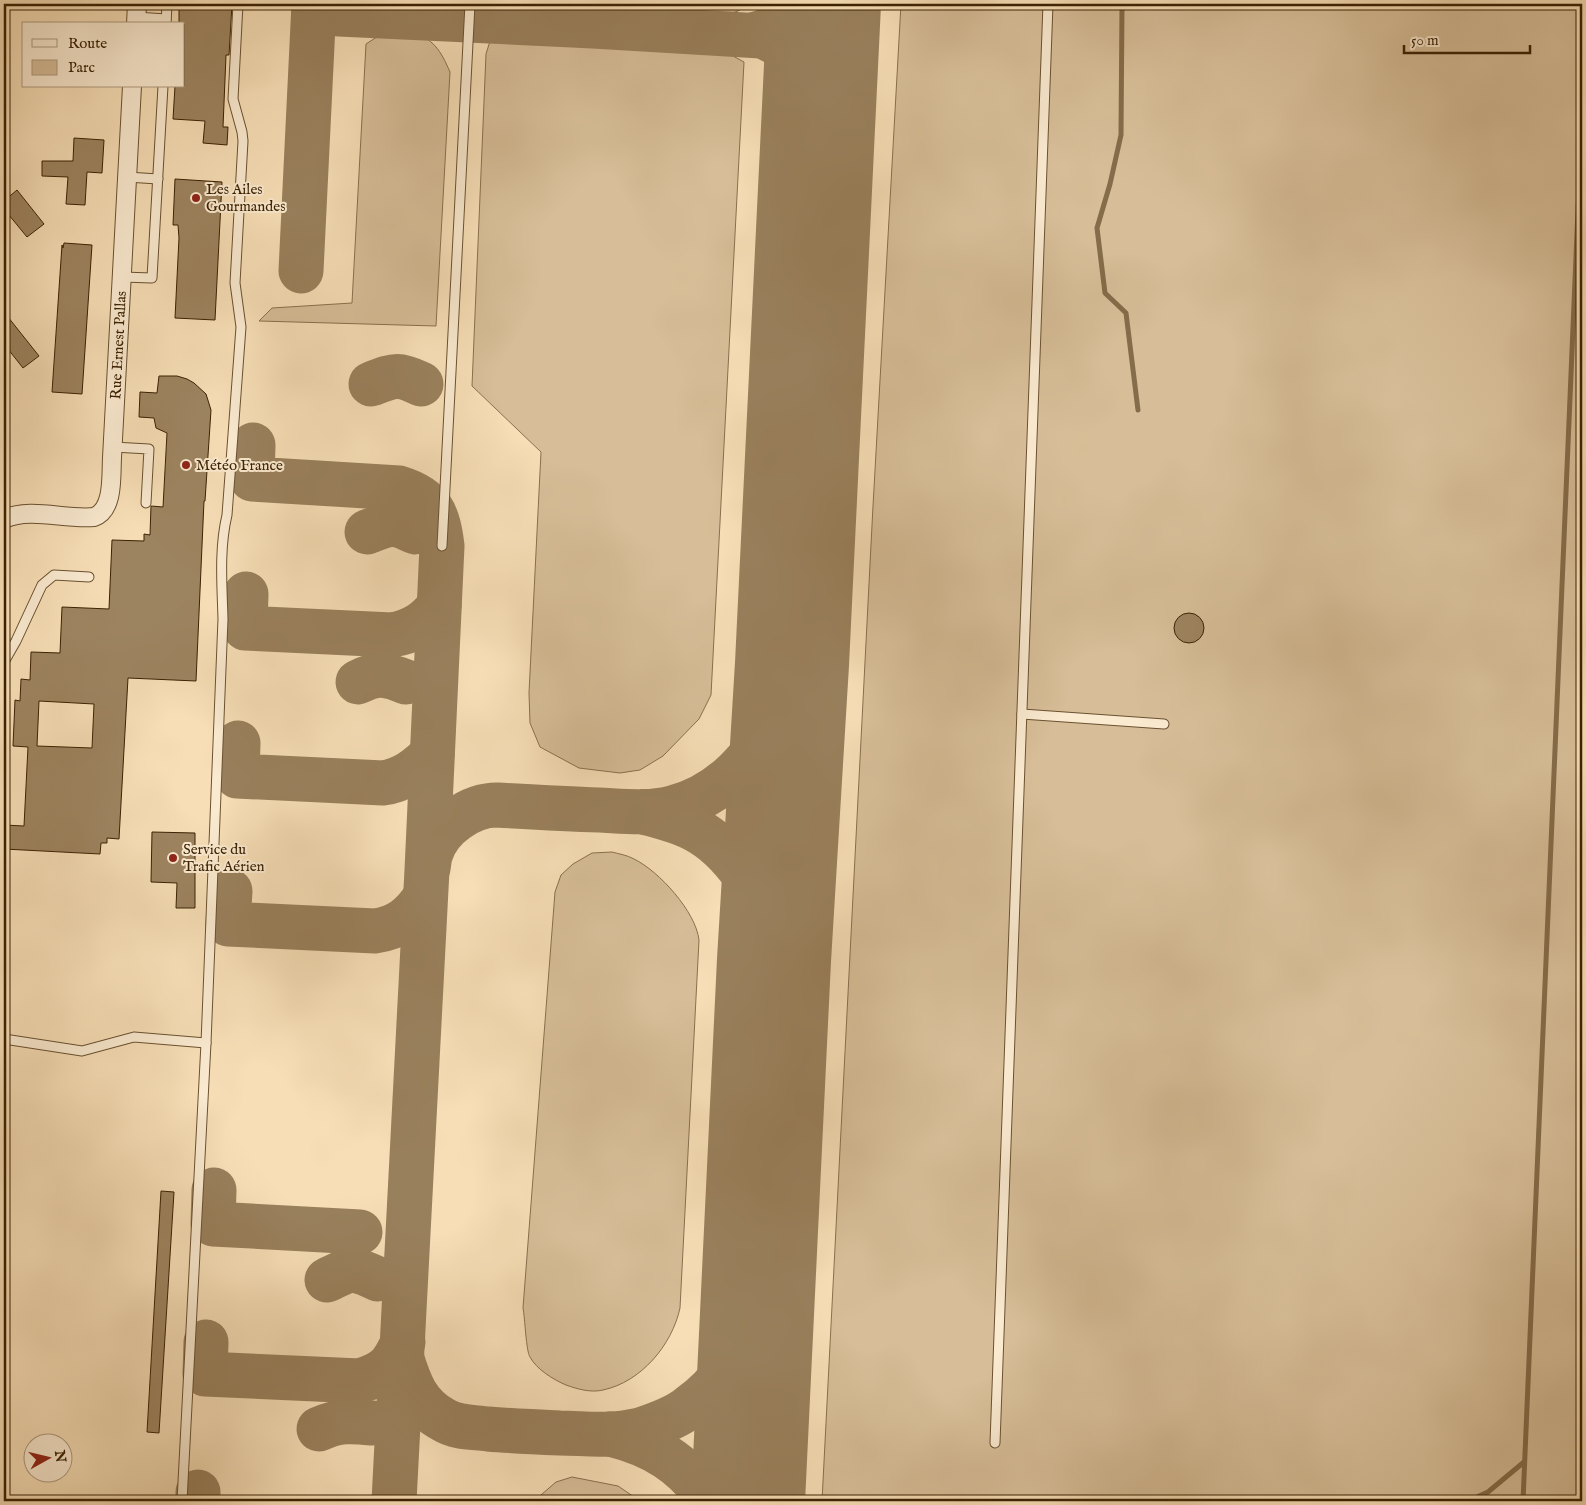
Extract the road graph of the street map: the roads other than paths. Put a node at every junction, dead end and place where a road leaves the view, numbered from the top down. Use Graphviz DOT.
graph roads {
  1 [pos="167,4"];
  2 [pos="238,4"];
  3 [pos="470,4"];
  4 [pos="1048,4"];
  5 [pos="136,15"];
  6 [pos="166,21"];
  7 [pos="132,88"];
  8 [pos="163,88"];
  9 [pos="127,177"];
  10 [pos="158,179"];
  11 [pos="122,277"];
  12 [pos="112,447"];
  13 [pos="146,503"];
  14 [pos="7,516"];
  15 [pos="442,546"];
  16 [pos="89,577"];
  17 [pos="4,662"];
  18 [pos="1022,714"];
  19 [pos="1164,724"];
  20 [pos="4,1039"];
  21 [pos="206,1043"];
  22 [pos="994,1443"];
  23 [pos="182,1501"];
  1 -- 6 [label="lane"];
  2 -- 21 [label="lane"];
  3 -- 15 [label="lane"];
  4 -- 18 [label="lane"];
  5 -- 6 [label="lane"];
  7 -- 9 [label="street, Rue Ernest Pallas"];
  8 -- 10 [label="lane"];
  9 -- 10 [label="lane"];
  9 -- 11 [label="street, Rue Ernest Pallas"];
  10 -- 11 [label="lane"];
  11 -- 12 [label="street, Rue Ernest Pallas"];
  12 -- 13 [label="lane"];
  12 -- 14 [label="street, Rue Ernest Pallas"];
  16 -- 17 [label="lane"];
  18 -- 19 [label="lane"];
  18 -- 22 [label="lane"];
  20 -- 21 [label="lane"];
  21 -- 23 [label="lane"];
}
